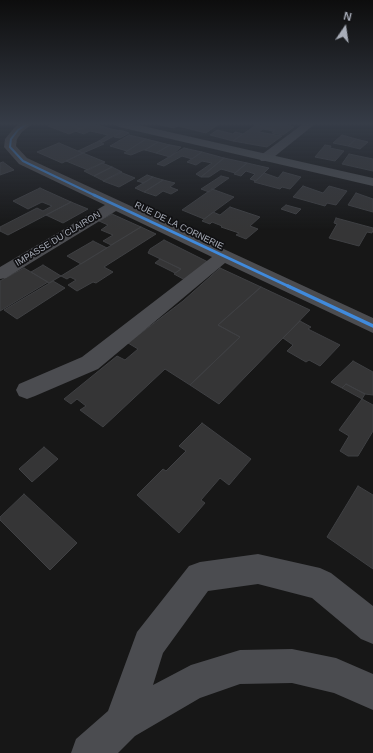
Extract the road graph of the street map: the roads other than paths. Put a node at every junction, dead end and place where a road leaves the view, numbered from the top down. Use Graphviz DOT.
graph roads {
  1 [pos="21,159"];
  2 [pos="270,159"];
  3 [pos="373,182"];
  4 [pos="117,204"];
  5 [pos="224,256"];
  6 [pos="0,274"];
  7 [pos="373,326"];
  8 [pos="27,390"];
  9 [pos="373,627"];
  10 [pos="373,692"];
  11 [pos="122,723"];
  12 [pos="90,753"];
  1 -- 4 [label="street, RUE DE LA CORNERIE"];
  2 -- 3 [label="main road"];
  4 -- 5 [label="street, RUE DE LA CORNERIE"];
  4 -- 6 [label="street, IMPASSE DU CLAIRON"];
  5 -- 7 [label="street, RUE DE LA CORNERIE"];
  5 -- 8 [label="street"];
  9 -- 11 [label="street"];
  10 -- 11 [label="street"];
  11 -- 12 [label="street"];
}
